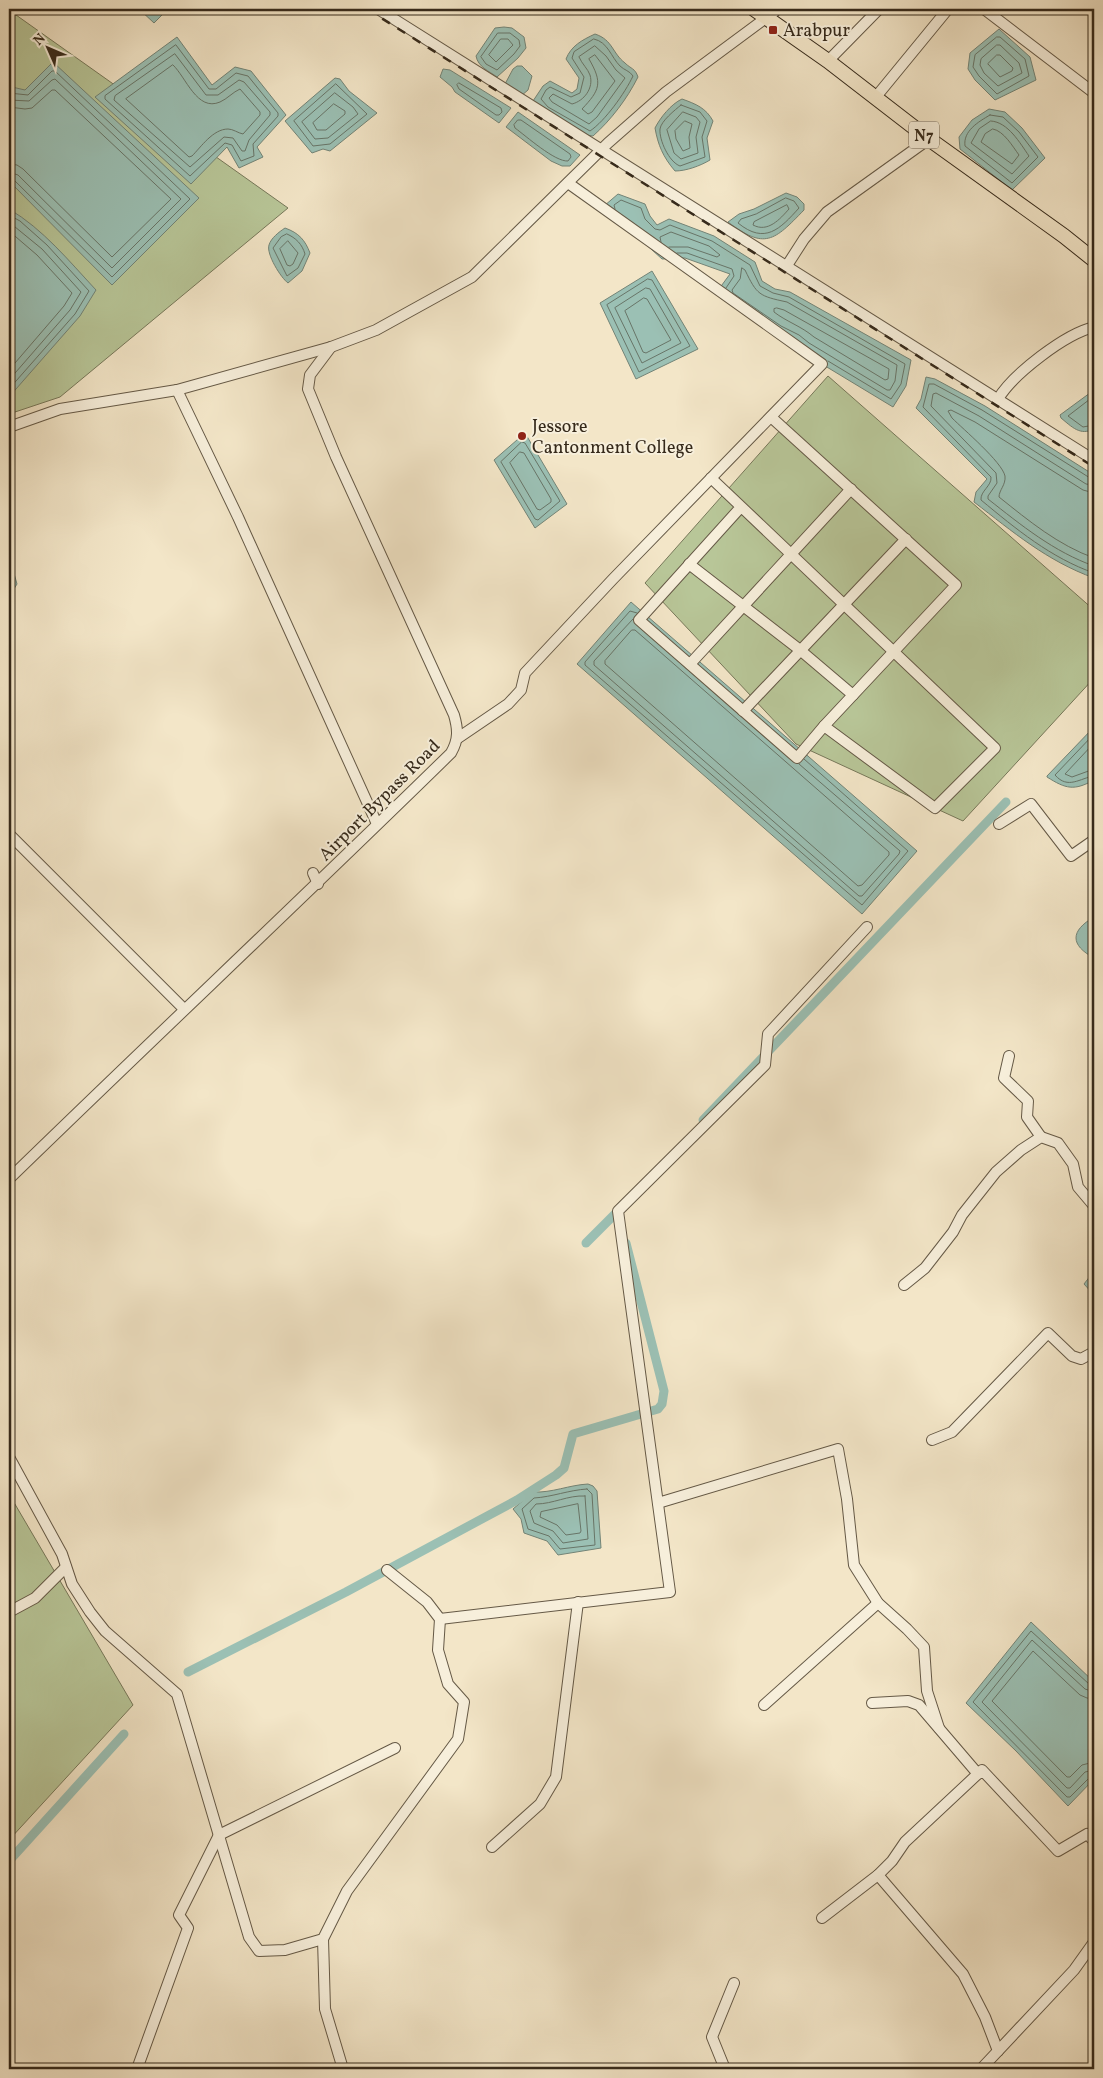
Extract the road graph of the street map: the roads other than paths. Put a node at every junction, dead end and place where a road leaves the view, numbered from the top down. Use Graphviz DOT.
graph roads {
  1 [pos="378,9"];
  2 [pos="754,9"];
  3 [pos="778,9"];
  4 [pos="879,9"];
  5 [pos="948,9"];
  6 [pos="984,9"];
  7 [pos="767,18"];
  8 [pos="828,61"];
  9 [pos="1094,92"];
  10 [pos="875,98"];
  11 [pos="929,139"];
  12 [pos="602,149"];
  13 [pos="568,183"];
  14 [pos="1094,260"];
  15 [pos="786,267"];
  16 [pos="1094,327"];
  17 [pos="331,347"];
  18 [pos="177,390"];
  19 [pos="998,400"];
  20 [pos="771,417"];
  21 [pos="9,427"];
  22 [pos="1094,460"];
  23 [pos="711,478"];
  24 [pos="851,490"];
  25 [pos="740,507"];
  26 [pos="906,539"];
  27 [pos="791,555"];
  28 [pos="689,564"];
  29 [pos="744,606"];
  30 [pos="845,606"];
  31 [pos="800,650"];
  32 [pos="894,653"];
  33 [pos="690,664"];
  34 [pos="853,695"];
  35 [pos="744,711"];
  36 [pos="824,726"];
  37 [pos="458,738"];
  38 [pos="377,824"];
  39 [pos="999,824"];
  40 [pos="9,834"];
  41 [pos="1094,840"];
  42 [pos="312,873"];
  43 [pos="318,884"];
  44 [pos="867,927"];
  45 [pos="184,1009"];
  46 [pos="1009,1056"];
  47 [pos="1041,1137"];
  48 [pos="9,1179"];
  49 [pos="1094,1206"];
  50 [pos="904,1285"];
  51 [pos="1094,1352"];
  52 [pos="932,1440"];
  53 [pos="9,1458"];
  54 [pos="658,1503"];
  55 [pos="66,1567"];
  56 [pos="388,1570"];
  57 [pos="578,1602"];
  58 [pos="878,1603"];
  59 [pos="9,1612"];
  60 [pos="440,1619"];
  61 [pos="872,1703"];
  62 [pos="764,1705"];
  63 [pos="939,1728"];
  64 [pos="395,1748"];
  65 [pos="978,1774"];
  66 [pos="219,1835"];
  67 [pos="1094,1841"];
  68 [pos="492,1847"];
  69 [pos="878,1875"];
  70 [pos="822,1918"];
  71 [pos="323,1939"];
  72 [pos="1094,1942"];
  73 [pos="734,1982"];
  74 [pos="998,2051"];
  75 [pos="137,2069"];
  76 [pos="343,2069"];
  77 [pos="725,2069"];
  78 [pos="981,2069"];
  1 -- 12 [label="street"];
  2 -- 7 [label="highway, N7"];
  3 -- 7 [label="street"];
  4 -- 8 [label="street"];
  5 -- 10 [label="street"];
  6 -- 9 [label="street"];
  7 -- 8 [label="highway, N7"];
  7 -- 12 [label="street"];
  8 -- 10 [label="highway, N7"];
  10 -- 11 [label="highway, N7"];
  11 -- 14 [label="highway, N7"];
  11 -- 15 [label="street"];
  12 -- 13 [label="street"];
  12 -- 15 [label="street"];
  13 -- 17 [label="street"];
  13 -- 20 [label="street"];
  15 -- 19 [label="street"];
  16 -- 19 [label="street"];
  17 -- 18 [label="street"];
  17 -- 37 [label="street, Airport Bypass Road"];
  18 -- 21 [label="street"];
  18 -- 38 [label="street"];
  19 -- 22 [label="street"];
  20 -- 23 [label="street"];
  20 -- 24 [label="street"];
  23 -- 25 [label="street"];
  23 -- 37 [label="street"];
  24 -- 26 [label="street"];
  24 -- 27 [label="street"];
  25 -- 27 [label="street"];
  25 -- 28 [label="street"];
  26 -- 30 [label="street"];
  26 -- 32 [label="street"];
  27 -- 29 [label="street"];
  27 -- 30 [label="street"];
  28 -- 29 [label="street"];
  28 -- 33 [label="street"];
  29 -- 31 [label="street"];
  29 -- 33 [label="street"];
  30 -- 31 [label="street"];
  30 -- 32 [label="street"];
  31 -- 34 [label="street"];
  31 -- 35 [label="street"];
  32 -- 34 [label="street"];
  32 -- 36 [label="street"];
  33 -- 35 [label="street"];
  34 -- 36 [label="street"];
  35 -- 36 [label="street"];
  37 -- 38 [label="street, Airport Bypass Road"];
  38 -- 43 [label="street, Airport Bypass Road"];
  39 -- 41 [label="street"];
  40 -- 45 [label="street"];
  42 -- 43 [label="street"];
  43 -- 45 [label="street, Airport Bypass Road"];
  44 -- 54 [label="street"];
  45 -- 48 [label="street, Airport Bypass Road"];
  46 -- 47 [label="street"];
  47 -- 49 [label="street"];
  47 -- 50 [label="street"];
  51 -- 52 [label="street"];
  53 -- 55 [label="street"];
  54 -- 57 [label="street"];
  54 -- 58 [label="street"];
  55 -- 59 [label="street"];
  55 -- 66 [label="street"];
  56 -- 60 [label="street"];
  57 -- 60 [label="street"];
  57 -- 68 [label="street"];
  58 -- 62 [label="street"];
  58 -- 63 [label="street"];
  60 -- 71 [label="street"];
  61 -- 63 [label="street"];
  63 -- 65 [label="street"];
  64 -- 66 [label="street"];
  65 -- 67 [label="street"];
  65 -- 69 [label="street"];
  66 -- 71 [label="street"];
  66 -- 75 [label="street"];
  69 -- 70 [label="street"];
  69 -- 74 [label="street"];
  71 -- 76 [label="street"];
  72 -- 74 [label="street"];
  73 -- 77 [label="street"];
  74 -- 78 [label="street"];
}
